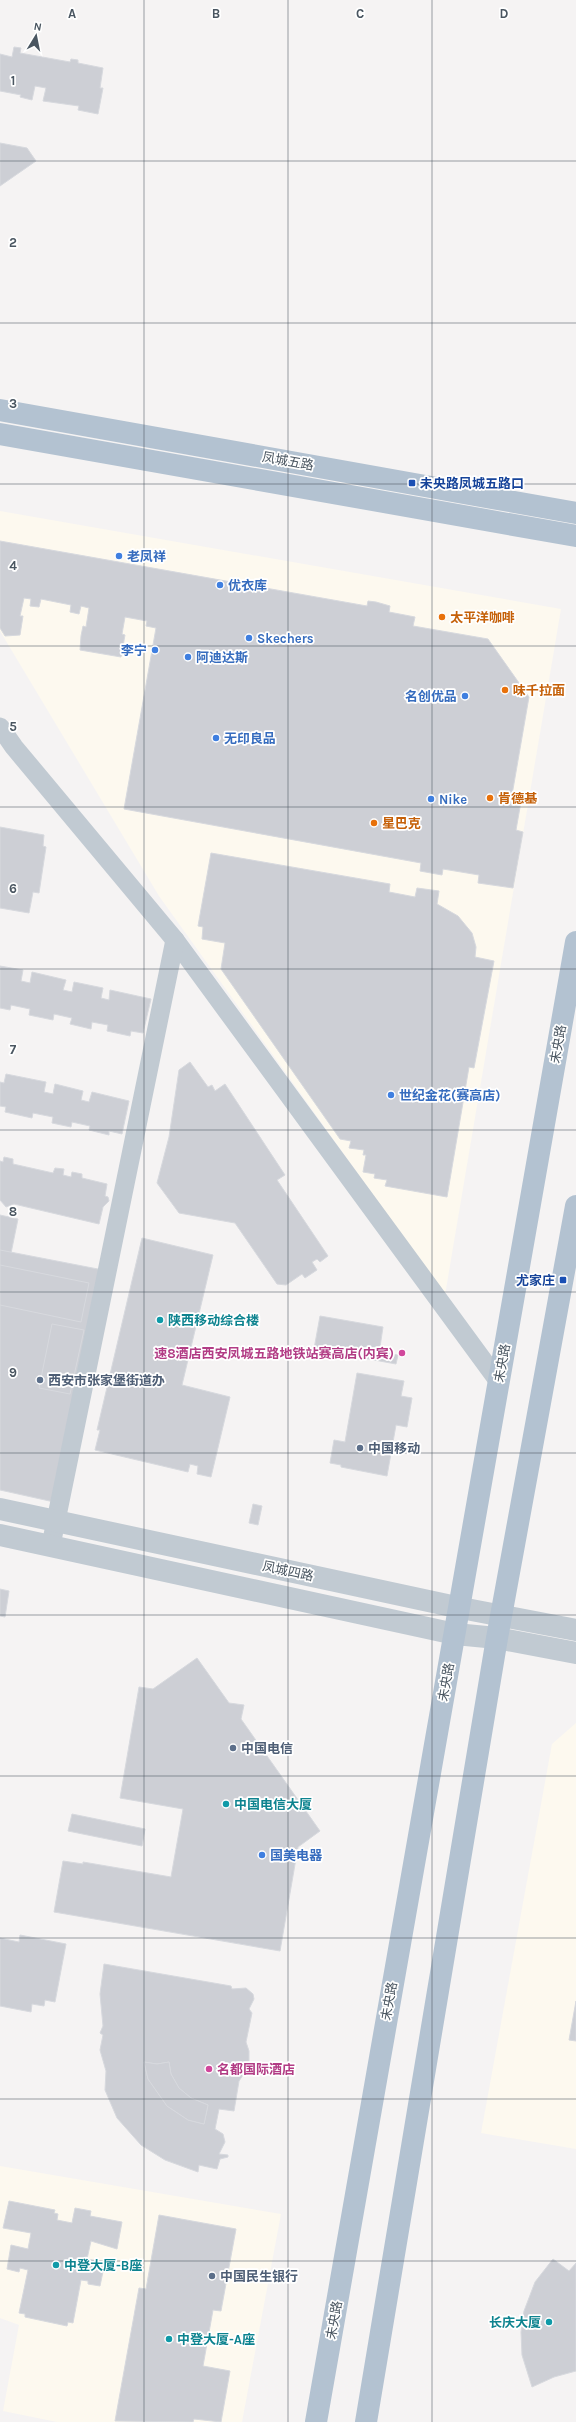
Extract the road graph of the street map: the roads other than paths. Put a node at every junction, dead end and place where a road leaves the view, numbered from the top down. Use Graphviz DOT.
graph roads {
  1 [pos="0,410"];
  2 [pos="0,434"];
  3 [pos="576,513"];
  4 [pos="576,536"];
  5 [pos="0,727"];
  6 [pos="175,940"];
  7 [pos="576,942"];
  8 [pos="576,1206"];
  9 [pos="499,1382"];
  10 [pos="0,1510"];
  11 [pos="57,1522"];
  12 [pos="0,1535"];
  13 [pos="51,1545"];
  14 [pos="460,1608"];
  15 [pos="502,1615"];
  16 [pos="576,1630"];
  17 [pos="455,1634"];
  18 [pos="497,1638"];
  19 [pos="576,1653"];
  20 [pos="316,2422"];
  21 [pos="366,2422"];
  1 -- 3 [label="main road, 凤城五路"];
  2 -- 4 [label="main road, 凤城五路"];
  5 -- 6 [label="street"];
  6 -- 9 [label="street"];
  6 -- 11 [label="street"];
  7 -- 9 [label="main road, 未央路"];
  8 -- 15 [label="main road"];
  9 -- 14 [label="main road, 未央路"];
  10 -- 11 [label="street, 凤城四路"];
  11 -- 13 [label="street"];
  11 -- 14 [label="street, 凤城四路"];
  12 -- 13 [label="street, 凤城四路"];
  13 -- 17 [label="street, 凤城四路"];
  14 -- 15 [label="street, 凤城四路"];
  14 -- 17 [label="main road, 未央路"];
  15 -- 16 [label="street, 凤城四路"];
  15 -- 18 [label="main road"];
  17 -- 18 [label="street, 凤城四路"];
  17 -- 20 [label="main road, 未央路"];
  18 -- 19 [label="street, 凤城四路"];
  18 -- 21 [label="main road"];
}
